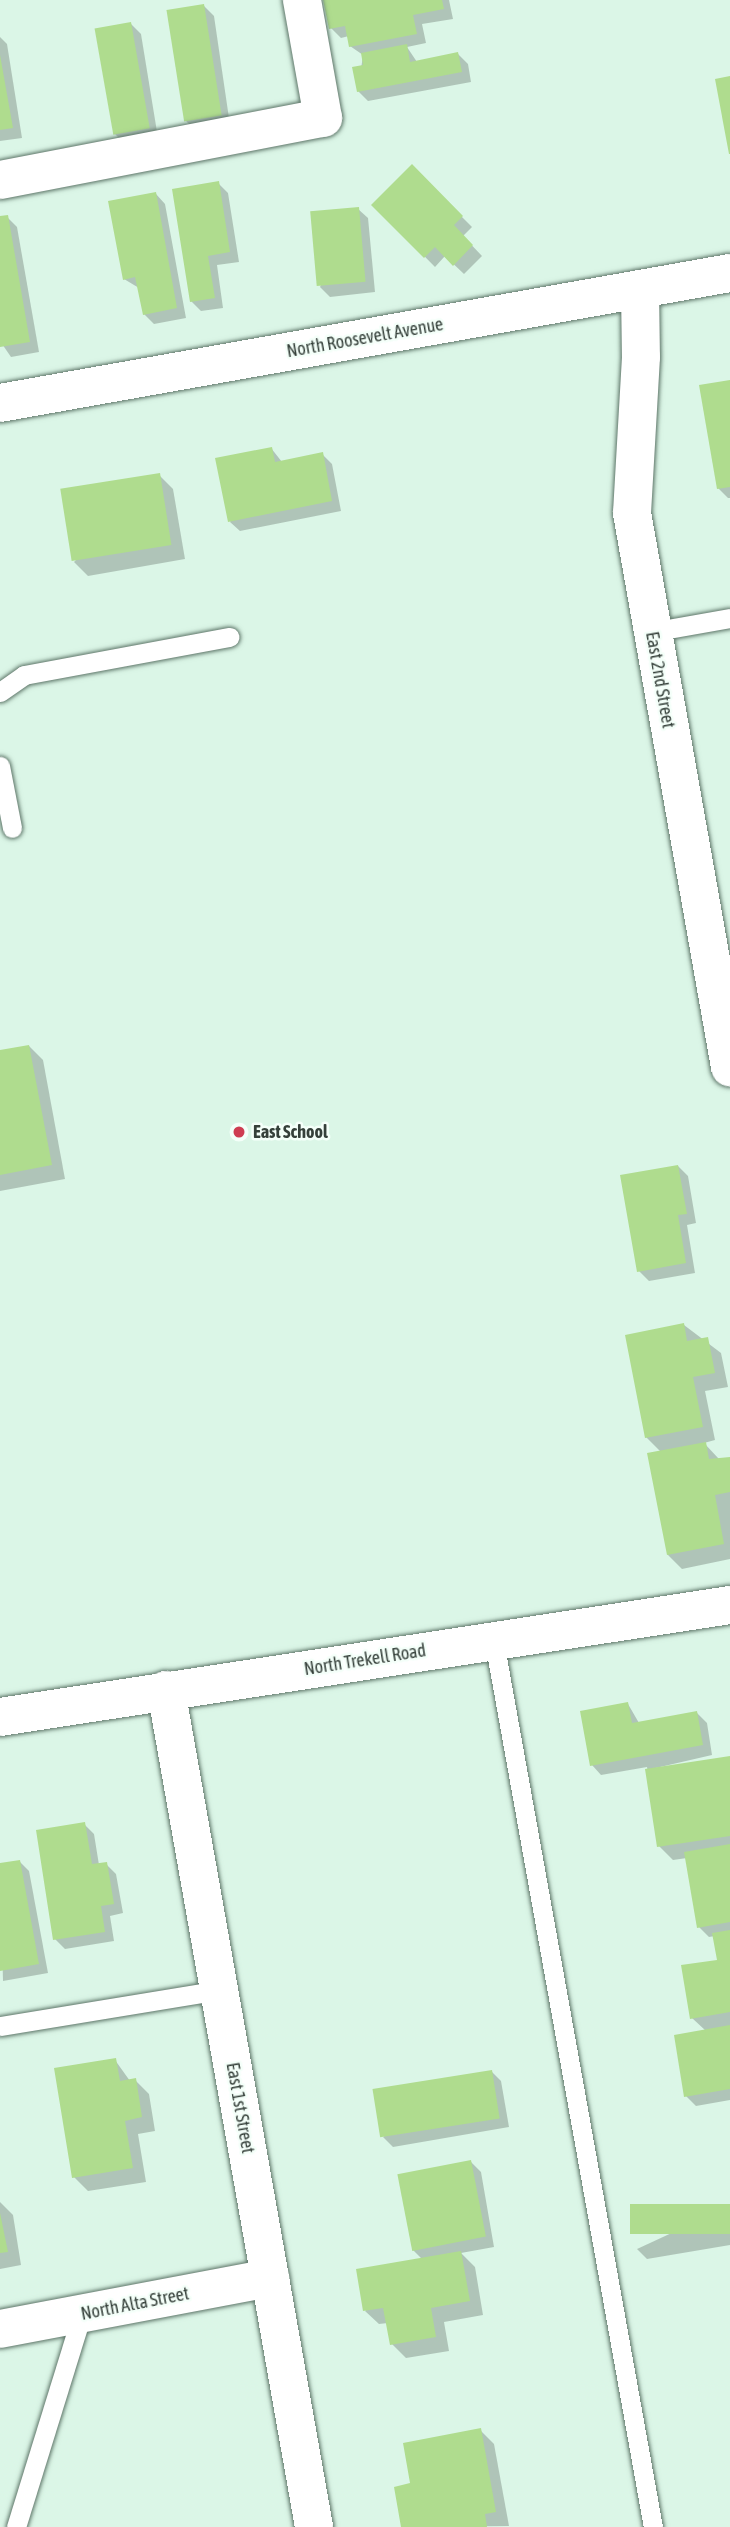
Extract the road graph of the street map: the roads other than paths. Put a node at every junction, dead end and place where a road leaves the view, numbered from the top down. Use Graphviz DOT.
graph roads {
  1 [pos="302,0"];
  2 [pos="0,180"];
  3 [pos="730,273"];
  4 [pos="640,289"];
  5 [pos="0,403"];
  6 [pos="730,618"];
  7 [pos="651,632"];
  8 [pos="230,637"];
  9 [pos="0,692"];
  10 [pos="0,766"];
  11 [pos="12,828"];
  12 [pos="720,950"];
  13 [pos="730,1067"];
  14 [pos="730,1605"];
  15 [pos="494,1641"];
  16 [pos="166,1690"];
  17 [pos="0,1717"];
  18 [pos="219,1990"];
  19 [pos="0,2026"];
  20 [pos="270,2278"];
  21 [pos="82,2314"];
  22 [pos="0,2329"];
  23 [pos="16,2527"];
  24 [pos="314,2527"];
  25 [pos="653,2527"];
  1 -- 2 [label="street"];
  3 -- 4 [label="street, North Roosevelt Avenue"];
  4 -- 5 [label="street, North Roosevelt Avenue"];
  4 -- 7 [label="street, East 2nd Street"];
  6 -- 7 [label="lane"];
  7 -- 12 [label="street, East 2nd Street"];
  8 -- 9 [label="lane"];
  10 -- 11 [label="lane"];
  12 -- 13 [label="street, East 2nd Street"];
  14 -- 15 [label="street, North Trekell Road"];
  15 -- 16 [label="street, North Trekell Road"];
  15 -- 25 [label="lane"];
  16 -- 17 [label="street, North Trekell Road"];
  16 -- 18 [label="street, East 1st Street"];
  18 -- 19 [label="lane"];
  18 -- 20 [label="street, East 1st Street"];
  20 -- 21 [label="street, North Alta Street"];
  20 -- 24 [label="street, East 1st Street"];
  21 -- 22 [label="street, North Alta Street"];
  21 -- 23 [label="lane"];
}
